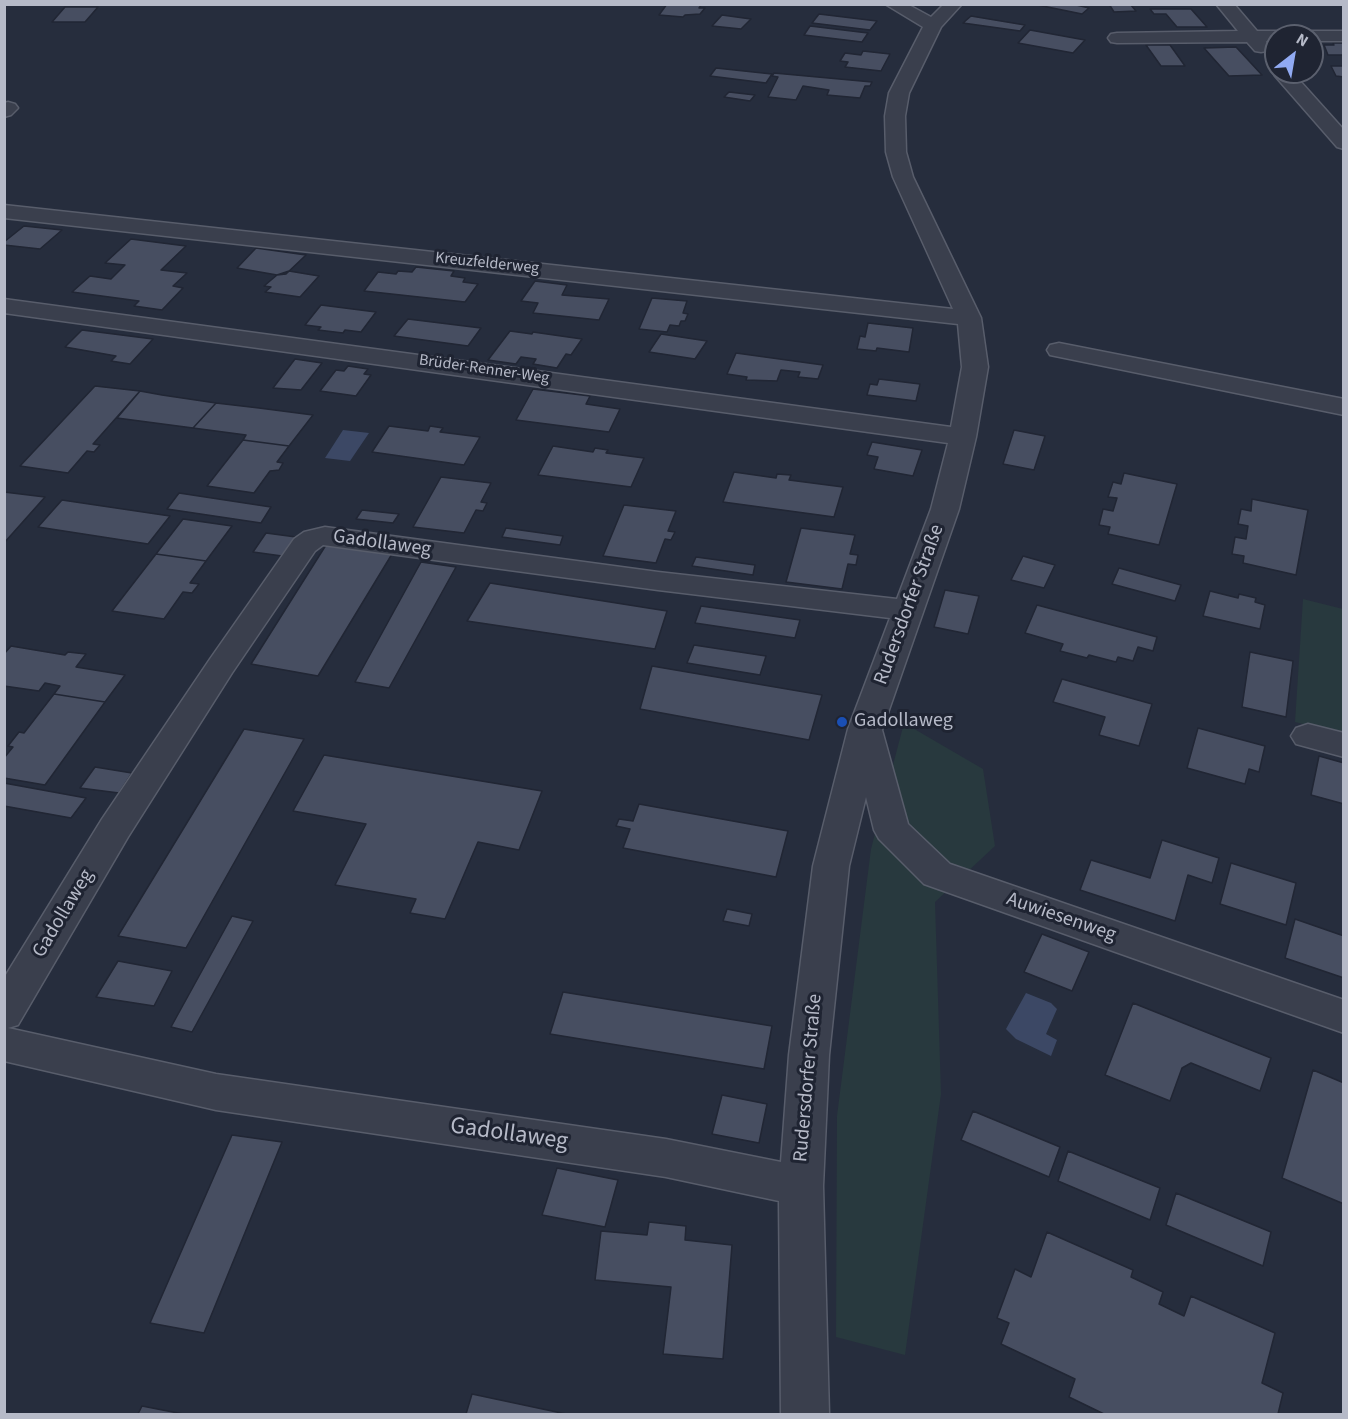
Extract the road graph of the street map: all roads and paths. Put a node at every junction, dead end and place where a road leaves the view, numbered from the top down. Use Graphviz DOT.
graph roads {
  1 [pos="893,4"];
  2 [pos="1224,4"];
  3 [pos="944,15"];
  4 [pos="1252,36"];
  5 [pos="1264,36"];
  6 [pos="1324,36"];
  7 [pos="1344,36"];
  8 [pos="1117,38"];
  9 [pos="1264,50"];
  10 [pos="1293,84"];
  11 [pos="1344,143"];
  12 [pos="4,211"];
  13 [pos="4,306"];
  14 [pos="969,318"];
  15 [pos="1059,350"];
  16 [pos="1344,407"];
  17 [pos="963,437"];
  18 [pos="907,610"];
  19 [pos="865,729"];
  20 [pos="1308,736"];
  21 [pos="1344,745"];
  22 [pos="4,1012"];
  23 [pos="1344,1017"];
  24 [pos="4,1044"];
  25 [pos="801,1186"];
  26 [pos="805,1414"];
  1 -- 3 [label="street"];
  2 -- 4 [label="street"];
  3 -- 14 [label="street, Rudersdorfer Straße"];
  4 -- 5 [label="street"];
  4 -- 8 [label="street"];
  4 -- 9 [label="street"];
  6 -- 7 [label="street"];
  10 -- 11 [label="street"];
  12 -- 14 [label="street, Kreuzfelderweg"];
  13 -- 17 [label="street, Brüder-Renner-Weg"];
  14 -- 17 [label="street, Rudersdorfer Straße"];
  15 -- 16 [label="street"];
  17 -- 18 [label="street, Rudersdorfer Straße"];
  18 -- 19 [label="street, Rudersdorfer Straße"];
  18 -- 22 [label="street, Gadollaweg"];
  19 -- 23 [label="street, Auwiesenweg"];
  19 -- 25 [label="street, Rudersdorfer Straße"];
  20 -- 21 [label="street"];
  24 -- 25 [label="street, Gadollaweg"];
  25 -- 26 [label="street, Rudersdorfer Straße"];
}
